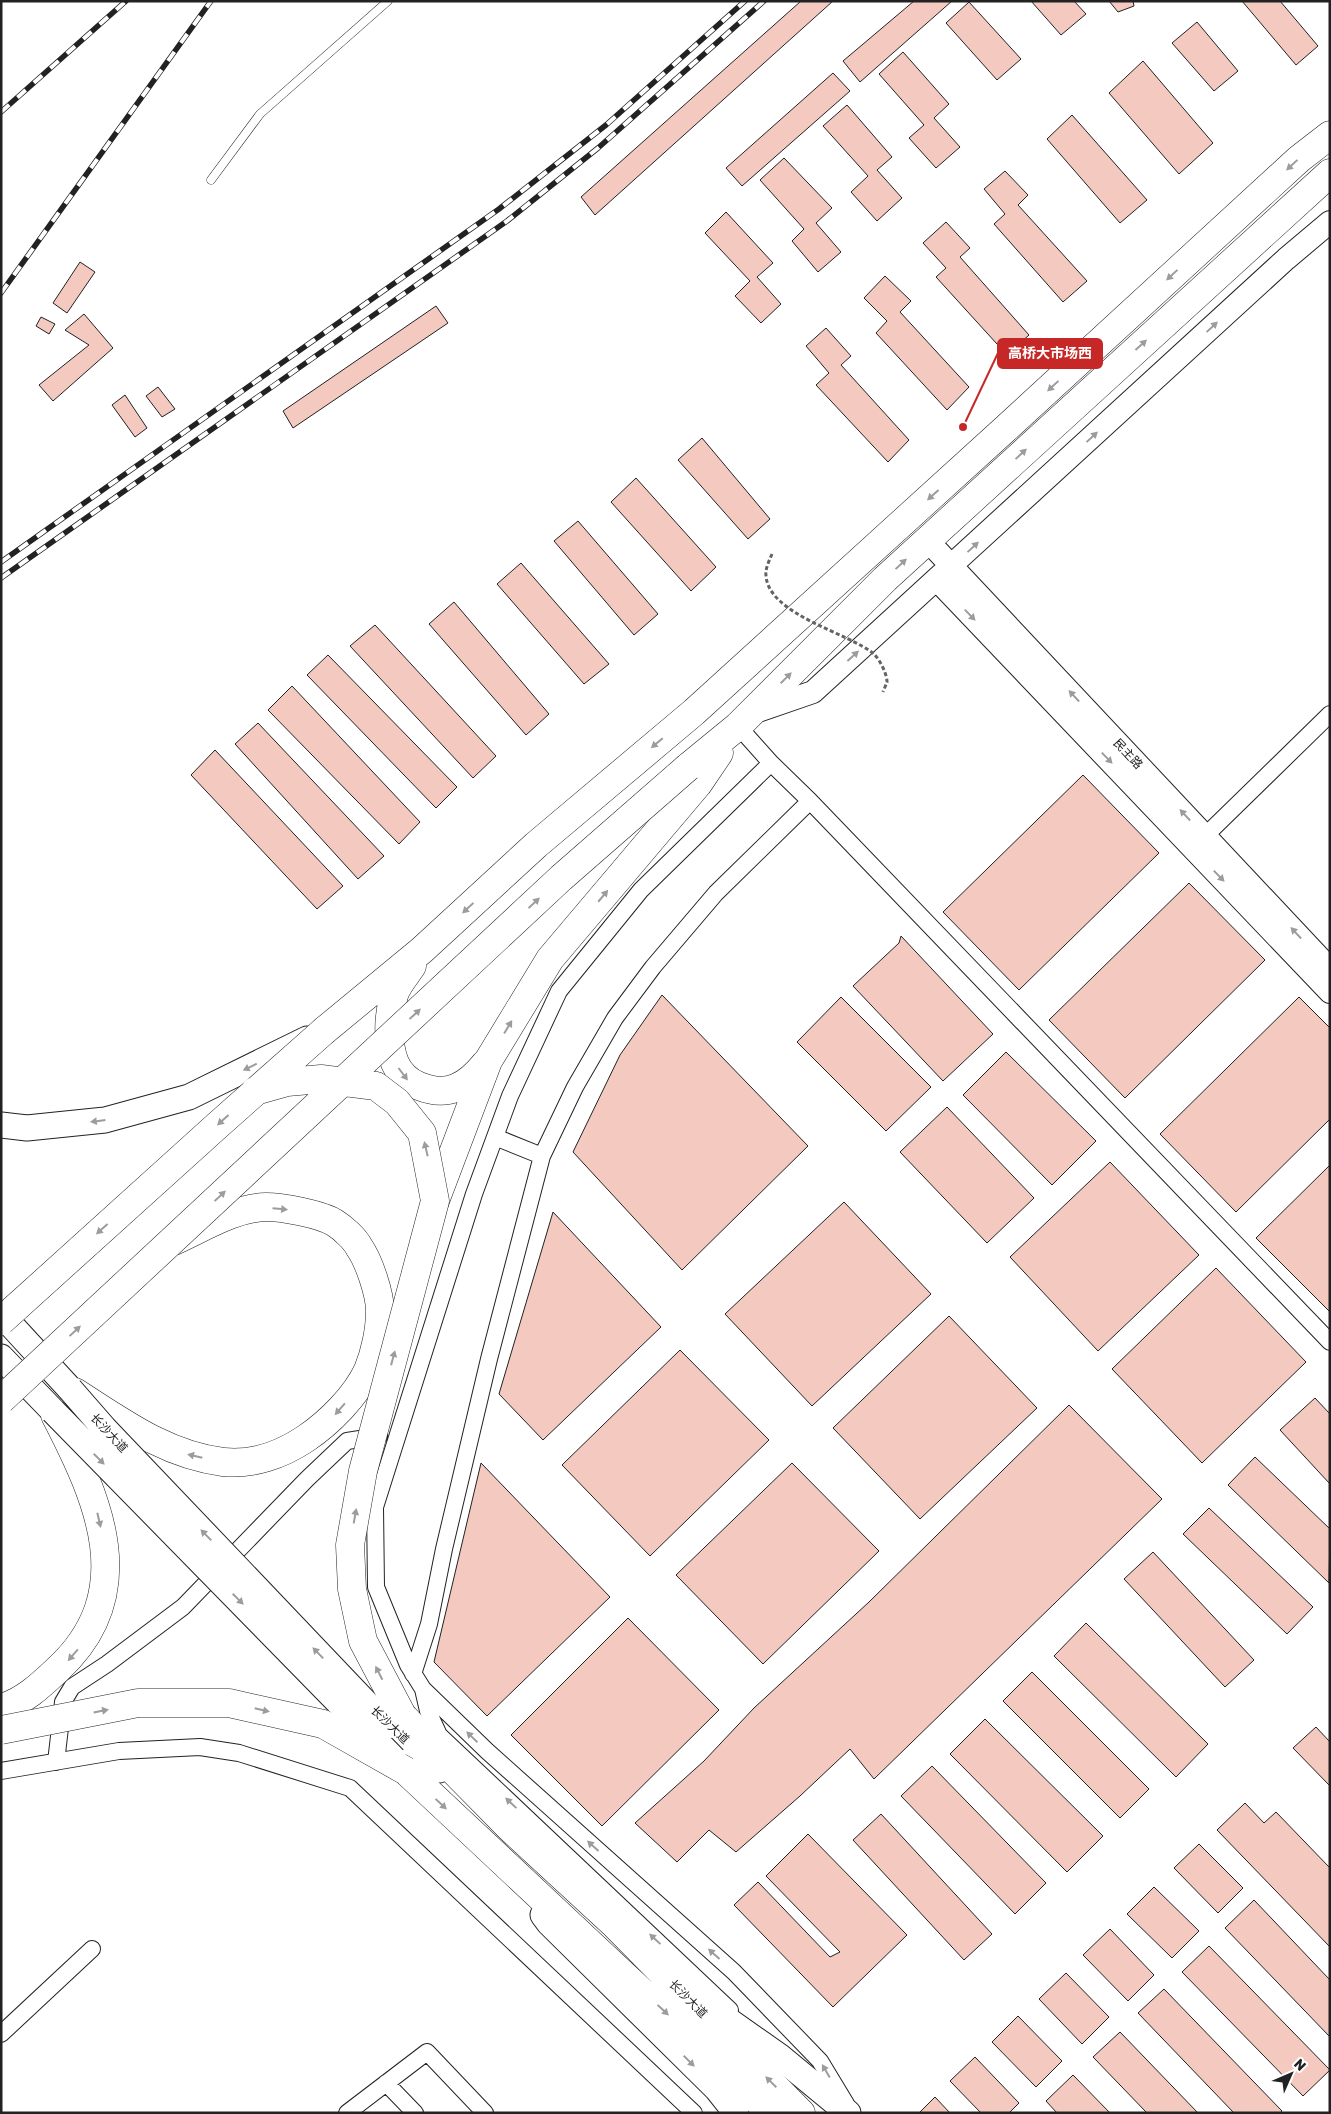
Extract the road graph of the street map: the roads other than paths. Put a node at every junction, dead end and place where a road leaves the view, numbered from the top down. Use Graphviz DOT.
graph roads {
  1 [pos="388,1"];
  2 [pos="1330,135"];
  3 [pos="1330,173"];
  4 [pos="211,180"];
  5 [pos="1330,222"];
  6 [pos="927,540"];
  7 [pos="944,573"];
  8 [pos="1330,714"];
  9 [pos="744,719"];
  10 [pos="771,763"];
  11 [pos="693,775"];
  12 [pos="810,801"];
  13 [pos="1206,836"];
  14 [pos="422,950"];
  15 [pos="1330,968"];
  16 [pos="1330,992"];
  17 [pos="325,1030"];
  18 [pos="488,1060"];
  19 [pos="255,1091"];
  20 [pos="1,1125"];
  21 [pos="495,1137"];
  22 [pos="542,1156"];
  23 [pos="435,1201"];
  24 [pos="168,1244"];
  25 [pos="1,1314"];
  26 [pos="1,1321"];
  27 [pos="1330,1342"];
  28 [pos="1,1357"];
  29 [pos="70,1389"];
  30 [pos="1,1400"];
  31 [pos="53,1411"];
  32 [pos="399,1433"];
  33 [pos="413,1674"];
  34 [pos="423,1688"];
  35 [pos="1,1708"];
  36 [pos="395,1721"];
  37 [pos="1,1730"];
  38 [pos="56,1762"];
  39 [pos="1,1771"];
  40 [pos="406,1771"];
  41 [pos="522,1826"];
  42 [pos="513,1872"];
  43 [pos="92,1949"];
  44 [pos="657,1967"];
  45 [pos="1,2034"];
  46 [pos="779,2056"];
  47 [pos="386,2083"];
  48 [pos="347,2113"];
  49 [pos="414,2113"];
  50 [pos="485,2113"];
  51 [pos="694,2113"];
  52 [pos="736,2113"];
  53 [pos="771,2113"];
  54 [pos="801,2113"];
  55 [pos="849,2113"];
  1 -- 4 [label="lane"];
  2 -- 14 [label="highway, one-way"];
  6 -- 3 [label="highway, one-way"];
  7 -- 5 [label="street, one-way"];
  6 -- 7 [label="street, 民主路"];
  9 -- 6 [label="highway, one-way"];
  9 -- 7 [label="street, one-way"];
  13 -- 7 [label="street, 民主路, one-way"];
  7 -- 16 [label="street, 民主路, one-way"];
  8 -- 13 [label="street"];
  9 -- 10 [label="street"];
  9 -- 11 [label="highway"];
  10 -- 12 [label="street"];
  10 -- 21 [label="street"];
  18 -- 11 [label="highway, one-way"];
  24 -- 11 [label="highway, one-way, bridge"];
  12 -- 22 [label="street"];
  12 -- 27 [label="street"];
  15 -- 13 [label="street, 民主路, one-way"];
  14 -- 17 [label="highway"];
  14 -- 18 [label="highway, one-way"];
  17 -- 19 [label="highway, bridge"];
  17 -- 20 [label="main road, one-way, bridge"];
  18 -- 23 [label="highway, 长沙大道"];
  23 -- 19 [label="highway, one-way, bridge"];
  19 -- 26 [label="highway, one-way, bridge"];
  21 -- 22 [label="street"];
  21 -- 32 [label="street"];
  22 -- 33 [label="street"];
  36 -- 23 [label="highway, 长沙大道, one-way, bridge"];
  24 -- 29 [label="highway, one-way, bridge"];
  30 -- 24 [label="highway, one-way, bridge"];
  25 -- 29 [label="main road, 长沙大道"];
  28 -- 31 [label="main road"];
  36 -- 29 [label="main road, 长沙大道, one-way, bridge"];
  31 -- 35 [label="highway, one-way, bridge"];
  31 -- 40 [label="main road, one-way, bridge"];
  32 -- 33 [label="street"];
  32 -- 38 [label="street"];
  33 -- 34 [label="street"];
  41 -- 34 [label="street, one-way"];
  55 -- 34 [label="street, one-way"];
  36 -- 41 [label="highway, 长沙大道"];
  37 -- 40 [label="highway, 长沙大道, one-way, bridge"];
  38 -- 39 [label="street"];
  38 -- 51 [label="street"];
  40 -- 42 [label="highway, 长沙大道, one-way"];
  41 -- 44 [label="highway, 长沙大道"];
  46 -- 41 [label="street, one-way"];
  42 -- 52 [label="main road, one-way"];
  42 -- 53 [label="highway, 长沙大道, one-way"];
  43 -- 45 [label="street"];
  44 -- 46 [label="main road"];
  54 -- 44 [label="highway, 长沙大道, one-way"];
  46 -- 55 [label="main road"];
  47 -- 48 [label="street"];
  47 -- 49 [label="street"];
  47 -- 50 [label="street"];
}
